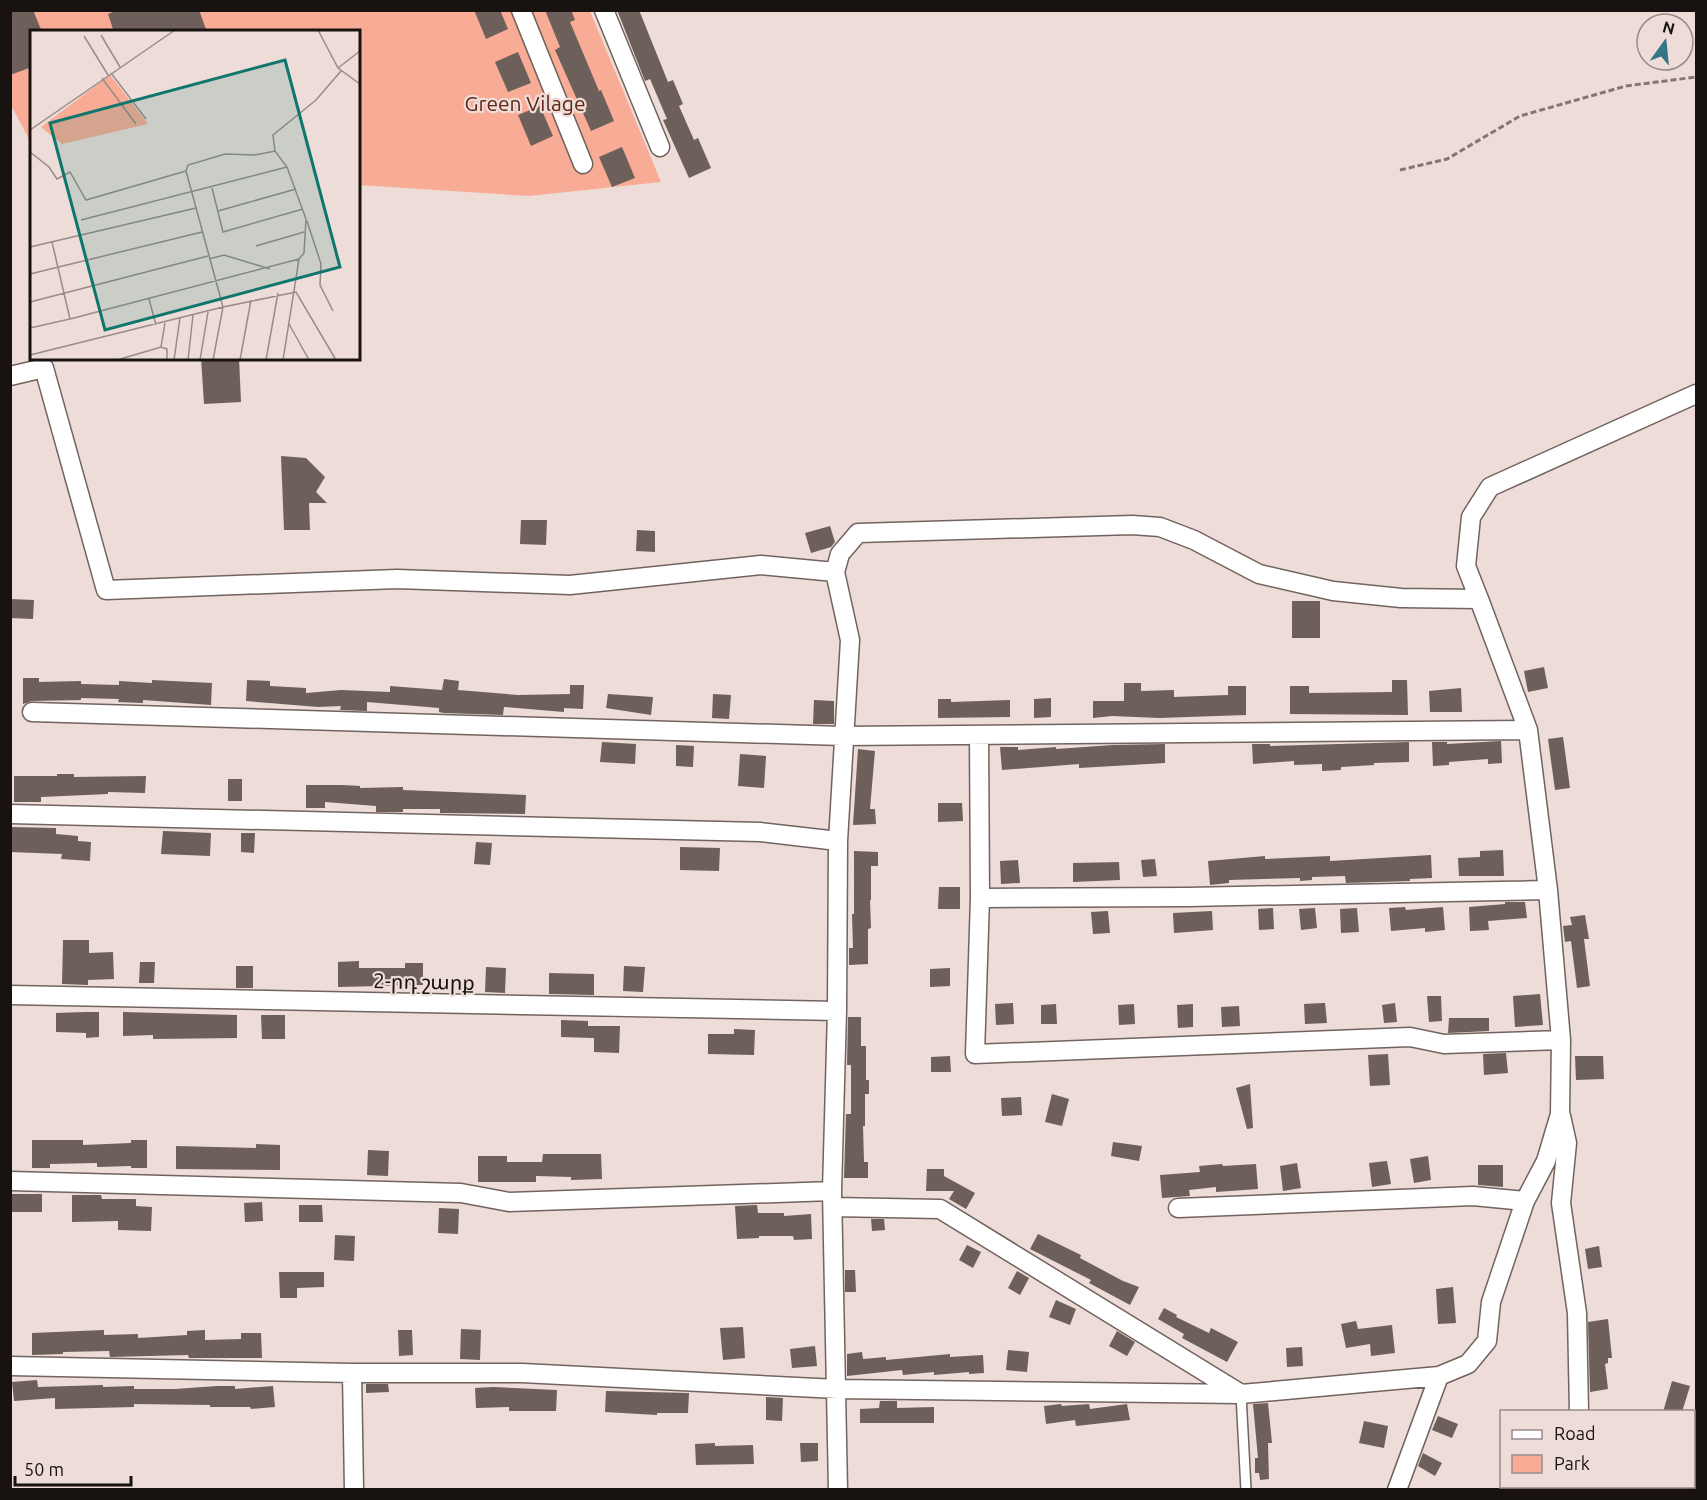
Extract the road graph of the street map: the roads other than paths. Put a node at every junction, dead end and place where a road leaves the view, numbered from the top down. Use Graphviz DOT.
graph roads {
  1 [pos="522,10"];
  2 [pos="604,10"];
  3 [pos="660,147"];
  4 [pos="583,165"];
  5 [pos="10,376"];
  6 [pos="1696,394"];
  7 [pos="835,572"];
  8 [pos="1479,599"];
  9 [pos="32,712"];
  10 [pos="1528,730"];
  11 [pos="843,736"];
  12 [pos="979,736"];
  13 [pos="10,814"];
  14 [pos="838,841"];
  15 [pos="1548,890"];
  16 [pos="980,898"];
  17 [pos="10,995"];
  18 [pos="837,1011"];
  19 [pos="1561,1040"];
  20 [pos="1560,1114"];
  21 [pos="10,1181"];
  22 [pos="832,1199"];
  23 [pos="1525,1201"];
  24 [pos="1178,1208"];
  25 [pos="10,1366"];
  26 [pos="352,1373"];
  27 [pos="1439,1376"];
  28 [pos="837,1389"];
  29 [pos="1240,1394"];
  30 [pos="1579,1410"];
  31 [pos="354,1490"];
  32 [pos="838,1490"];
  33 [pos="1246,1490"];
  34 [pos="1397,1490"];
  1 -- 4 [label="street"];
  2 -- 3 [label="street"];
  5 -- 7 [label="street"];
  6 -- 8 [label="street"];
  7 -- 8 [label="street"];
  7 -- 11 [label="street"];
  8 -- 10 [label="street"];
  9 -- 11 [label="street"];
  10 -- 12 [label="street"];
  10 -- 15 [label="street"];
  11 -- 12 [label="street"];
  11 -- 14 [label="street"];
  12 -- 16 [label="street"];
  13 -- 14 [label="street"];
  14 -- 18 [label="street"];
  15 -- 16 [label="street"];
  15 -- 19 [label="street"];
  16 -- 19 [label="street"];
  17 -- 18 [label="street, 2-րդ շարք"];
  18 -- 22 [label="street"];
  19 -- 20 [label="street"];
  20 -- 23 [label="street"];
  20 -- 30 [label="street"];
  21 -- 22 [label="street"];
  22 -- 28 [label="street"];
  22 -- 29 [label="street"];
  23 -- 24 [label="street"];
  23 -- 27 [label="street"];
  25 -- 26 [label="street"];
  26 -- 28 [label="street"];
  26 -- 31 [label="street"];
  27 -- 29 [label="street"];
  27 -- 34 [label="street"];
  28 -- 29 [label="street"];
  28 -- 32 [label="street"];
  29 -- 33 [label="lane"];
}
